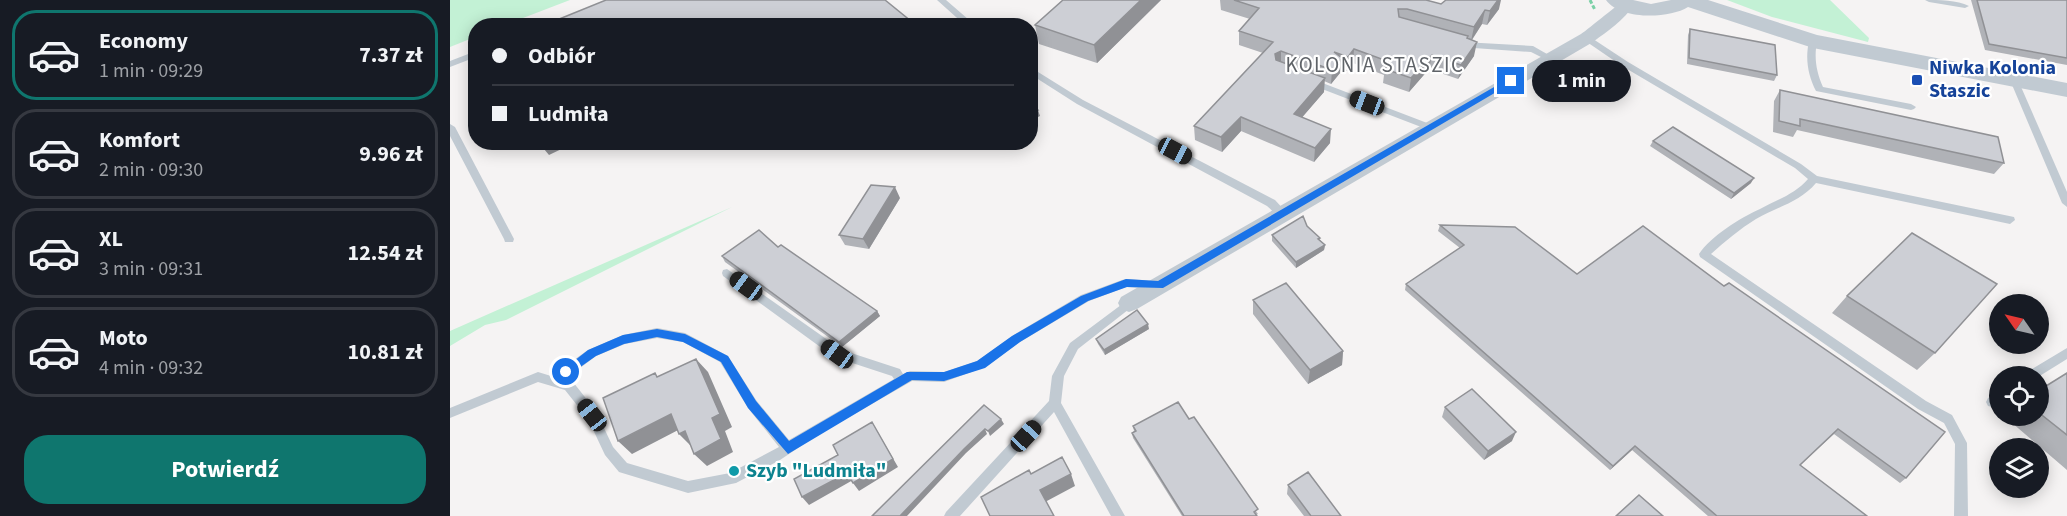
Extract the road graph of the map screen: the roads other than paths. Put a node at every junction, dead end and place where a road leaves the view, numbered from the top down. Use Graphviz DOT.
graph roads {
  1 [pos="941,0"];
  2 [pos="1686,0"];
  3 [pos="1929,0"];
  4 [pos="1621,3"];
  5 [pos="1965,6"];
  6 [pos="962,18"];
  7 [pos="1587,38"];
  8 [pos="1813,41"];
  9 [pos="1457,43"];
  10 [pos="468,57"];
  11 [pos="1550,58"];
  12 [pos="450,64"];
  13 [pos="1038,75"];
  14 [pos="1302,79"];
  15 [pos="2014,80"];
  16 [pos="2067,90"];
  17 [pos="1911,108"];
  18 [pos="450,127"];
  19 [pos="1432,128"];
  20 [pos="1814,179"];
  21 [pos="2067,203"];
  22 [pos="1283,214"];
  23 [pos="2010,220"];
  24 [pos="509,239"];
  25 [pos="727,273"];
  26 [pos="1160,285"];
  27 [pos="1129,303"];
  28 [pos="2067,353"];
  29 [pos="2047,366"];
  30 [pos="552,381"];
  31 [pos="902,381"];
  32 [pos="1055,403"];
  33 [pos="450,413"];
  34 [pos="788,448"];
  35 [pos="951,516"];
  36 [pos="1118,516"];
  37 [pos="1961,516"];
  1 -- 6 [label="lane"];
  2 -- 4 [label="street"];
  2 -- 8 [label="street"];
  3 -- 5 [label="lane"];
  4 -- 7 [label="street"];
  7 -- 11 [label="street"];
  7 -- 20 [label="lane"];
  8 -- 15 [label="street"];
  8 -- 17 [label="lane"];
  9 -- 11 [label="lane"];
  10 -- 12 [label="lane"];
  11 -- 19 [label="street"];
  13 -- 22 [label="lane"];
  14 -- 19 [label="lane"];
  15 -- 16 [label="street"];
  15 -- 21 [label="lane"];
  18 -- 24 [label="lane"];
  19 -- 22 [label="street"];
  20 -- 23 [label="lane"];
  20 -- 37 [label="lane"];
  22 -- 26 [label="street"];
  25 -- 31 [label="lane"];
  26 -- 27 [label="street"];
  26 -- 31 [label="lane"];
  27 -- 32 [label="lane"];
  28 -- 29 [label="lane"];
  30 -- 33 [label="lane"];
  30 -- 34 [label="lane"];
  30 -- 34 [label="lane"];
  31 -- 34 [label="lane"];
  32 -- 35 [label="lane"];
  32 -- 36 [label="lane"];
}
